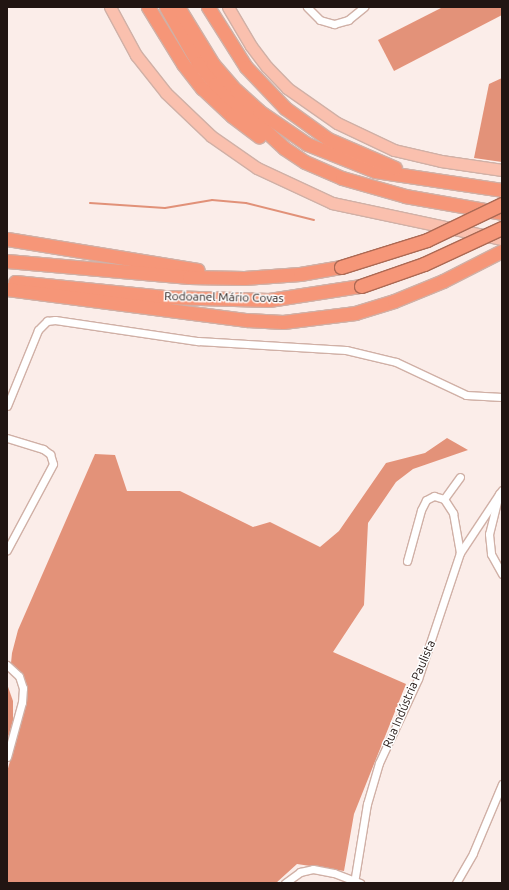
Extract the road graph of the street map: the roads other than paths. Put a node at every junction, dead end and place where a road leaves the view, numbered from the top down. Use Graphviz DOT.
graph roads {
  1 [pos="110,7"];
  2 [pos="148,7"];
  3 [pos="166,7"];
  4 [pos="178,7"];
  5 [pos="208,7"];
  6 [pos="228,7"];
  7 [pos="307,7"];
  8 [pos="364,7"];
  9 [pos="284,148"];
  10 [pos="502,170"];
  11 [pos="443,181"];
  12 [pos="502,190"];
  13 [pos="502,204"];
  14 [pos="502,213"];
  15 [pos="502,228"];
  16 [pos="7,239"];
  17 [pos="502,239"];
  18 [pos="502,251"];
  19 [pos="7,260"];
  20 [pos="244,278"];
  21 [pos="7,281"];
  22 [pos="7,289"];
  23 [pos="502,397"];
  24 [pos="7,406"];
  25 [pos="7,438"];
  26 [pos="460,477"];
  27 [pos="500,492"];
  28 [pos="444,499"];
  29 [pos="7,550"];
  30 [pos="460,552"];
  31 [pos="407,561"];
  32 [pos="502,574"];
  33 [pos="7,665"];
  34 [pos="7,757"];
  35 [pos="502,784"];
  36 [pos="356,882"];
  37 [pos="285,883"];
  38 [pos="456,883"];
  1 -- 17 [label="main road"];
  2 -- 9 [label="highway"];
  3 -- 9 [label="highway"];
  4 -- 11 [label="highway"];
  5 -- 11 [label="highway"];
  6 -- 10 [label="main road"];
  7 -- 8 [label="street"];
  9 -- 14 [label="highway"];
  11 -- 12 [label="highway"];
  13 -- 20 [label="highway, Rodoanel Mário Covas, bridge"];
  15 -- 21 [label="highway, Rodoanel Mário Covas, bridge"];
  16 -- 20 [label="highway"];
  18 -- 22 [label="highway"];
  19 -- 20 [label="highway, Rodoanel Mário Covas"];
  23 -- 24 [label="street"];
  25 -- 29 [label="street"];
  26 -- 28 [label="street"];
  27 -- 30 [label="street, Rua Indústria Paulista"];
  27 -- 32 [label="street"];
  28 -- 30 [label="street"];
  28 -- 31 [label="street"];
  30 -- 36 [label="street, Rua Indústria Paulista"];
  33 -- 34 [label="street"];
  35 -- 38 [label="street"];
  36 -- 37 [label="street"];
}
